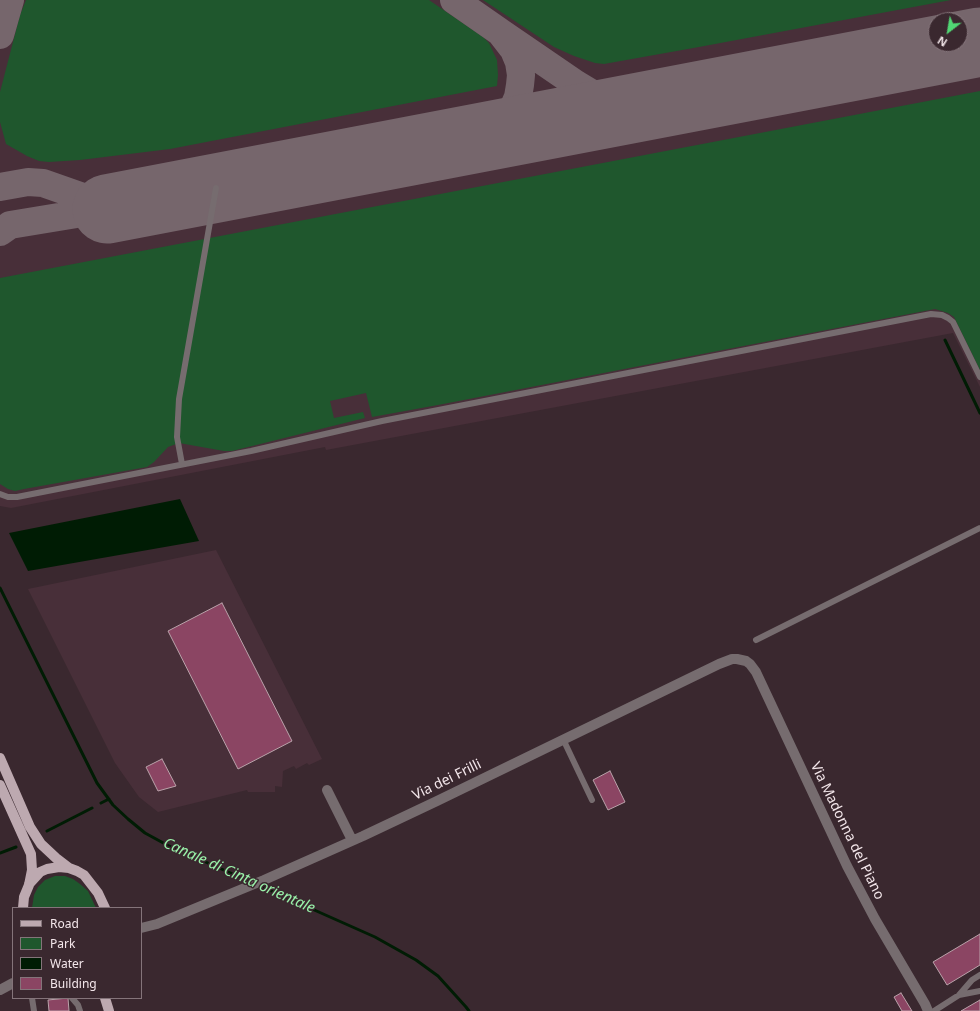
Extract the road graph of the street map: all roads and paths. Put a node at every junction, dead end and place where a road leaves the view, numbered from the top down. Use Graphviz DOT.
graph roads {
  1 [pos="216,188"];
  2 [pos="980,377"];
  3 [pos="182,464"];
  4 [pos="0,494"];
  5 [pos="980,528"];
  6 [pos="756,640"];
  7 [pos="746,661"];
  8 [pos="563,739"];
  9 [pos="0,758"];
  10 [pos="0,785"];
  11 [pos="327,790"];
  12 [pos="592,800"];
  13 [pos="352,840"];
  14 [pos="69,868"];
  15 [pos="29,884"];
  16 [pos="98,893"];
  17 [pos="23,907"];
  18 [pos="105,907"];
  19 [pos="110,907"];
  20 [pos="142,923"];
  21 [pos="157,924"];
  22 [pos="142,928"];
  23 [pos="980,975"];
  24 [pos="12,984"];
  25 [pos="0,990"];
  26 [pos="980,991"];
  27 [pos="959,995"];
  28 [pos="33,999"];
  29 [pos="73,999"];
  30 [pos="34,1011"];
  31 [pos="80,1011"];
  32 [pos="928,1011"];
  33 [pos="934,1011"];
  1 -- 3 [label="lane"];
  2 -- 3 [label="lane"];
  3 -- 4 [label="lane"];
  5 -- 6 [label="lane"];
  7 -- 8 [label="street, Via dei Frilli"];
  7 -- 32 [label="street, Via Madonna del Piano"];
  8 -- 12 [label="lane"];
  8 -- 13 [label="street, Via dei Frilli"];
  9 -- 14 [label="main road"];
  10 -- 15 [label="main road"];
  11 -- 13 [label="street"];
  13 -- 21 [label="street, Via dei Frilli"];
  14 -- 15 [label="main road"];
  14 -- 16 [label="main road"];
  15 -- 17 [label="main road"];
  16 -- 18 [label="main road"];
  16 -- 19 [label="street"];
  20 -- 21 [label="street, Via dei Frilli"];
  21 -- 22 [label="street, Via dei Frilli"];
  23 -- 27 [label="lane"];
  24 -- 25 [label="street"];
  26 -- 27 [label="lane"];
  27 -- 33 [label="lane"];
  28 -- 30 [label="lane"];
  29 -- 31 [label="lane"];
}
